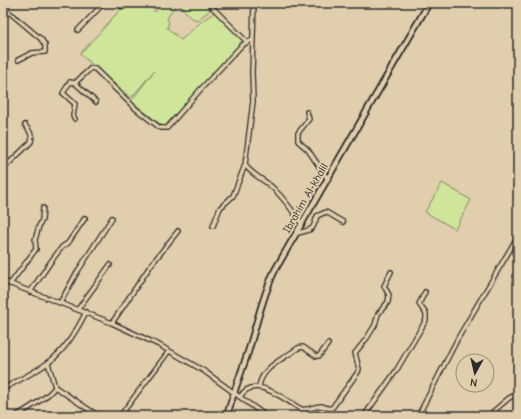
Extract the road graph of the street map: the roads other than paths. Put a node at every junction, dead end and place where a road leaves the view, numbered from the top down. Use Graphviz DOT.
graph roads {
  1 [pos="104,3"];
  2 [pos="116,3"];
  3 [pos="129,3"];
  4 [pos="208,3"];
  5 [pos="254,3"];
  6 [pos="429,3"];
  7 [pos="3,7"];
  8 [pos="78,30"];
  9 [pos="252,40"];
  10 [pos="247,42"];
  11 [pos="18,60"];
  12 [pos="75,83"];
  13 [pos="96,102"];
  14 [pos="307,112"];
  15 [pos="75,120"];
  16 [pos="25,125"];
  17 [pos="245,166"];
  18 [pos="3,169"];
  19 [pos="327,178"];
  20 [pos="43,208"];
  21 [pos="85,218"];
  22 [pos="112,218"];
  23 [pos="344,222"];
  24 [pos="301,223"];
  25 [pos="213,226"];
  26 [pos="178,231"];
  27 [pos="295,234"];
  28 [pos="518,236"];
  29 [pos="110,265"];
  30 [pos="391,272"];
  31 [pos="3,281"];
  32 [pos="10,284"];
  33 [pos="30,292"];
  34 [pos="425,292"];
  35 [pos="60,303"];
  36 [pos="78,309"];
  37 [pos="86,312"];
  38 [pos="112,323"];
  39 [pos="328,344"];
  40 [pos="170,351"];
  41 [pos="48,363"];
  42 [pos="55,387"];
  43 [pos="259,387"];
  44 [pos="3,389"];
  45 [pos="233,392"];
  46 [pos="518,394"];
  47 [pos="240,397"];
  48 [pos="91,411"];
  49 [pos="16,416"];
  50 [pos="85,416"];
  51 [pos="100,416"];
  52 [pos="120,416"];
  53 [pos="227,416"];
  54 [pos="266,416"];
  55 [pos="364,416"];
  56 [pos="418,416"];
  57 [pos="489,416"];
  1 -- 8 [label="street"];
  2 -- 3 [label="street"];
  4 -- 10 [label="street"];
  5 -- 9 [label="street"];
  6 -- 19 [label="street, Ibrahim Al-khalil"];
  7 -- 11 [label="street"];
  9 -- 10 [label="street"];
  9 -- 17 [label="street"];
  10 -- 12 [label="street"];
  12 -- 13 [label="street"];
  12 -- 15 [label="street"];
  14 -- 19 [label="street"];
  16 -- 18 [label="street"];
  17 -- 24 [label="street"];
  17 -- 25 [label="street"];
  19 -- 24 [label="street, Ibrahim Al-khalil"];
  20 -- 32 [label="street"];
  21 -- 33 [label="street"];
  22 -- 35 [label="street"];
  23 -- 27 [label="street"];
  24 -- 27 [label="street, Ibrahim Al-khalil"];
  26 -- 38 [label="street"];
  27 -- 45 [label="street, Ibrahim Al-khalil"];
  28 -- 56 [label="street"];
  29 -- 36 [label="street"];
  30 -- 43 [label="street"];
  31 -- 32 [label="street"];
  32 -- 33 [label="street"];
  33 -- 35 [label="street"];
  34 -- 55 [label="street"];
  35 -- 36 [label="street"];
  36 -- 37 [label="street"];
  37 -- 38 [label="street"];
  37 -- 41 [label="street"];
  38 -- 40 [label="street"];
  39 -- 43 [label="street"];
  40 -- 45 [label="street"];
  40 -- 52 [label="street"];
  41 -- 42 [label="street"];
  41 -- 44 [label="street"];
  42 -- 48 [label="street"];
  42 -- 49 [label="street"];
  43 -- 47 [label="street"];
  45 -- 47 [label="street"];
  45 -- 53 [label="street, Ibrahim Al-khalil"];
  46 -- 57 [label="street"];
  47 -- 54 [label="street"];
  48 -- 50 [label="street"];
  48 -- 51 [label="street"];
}
